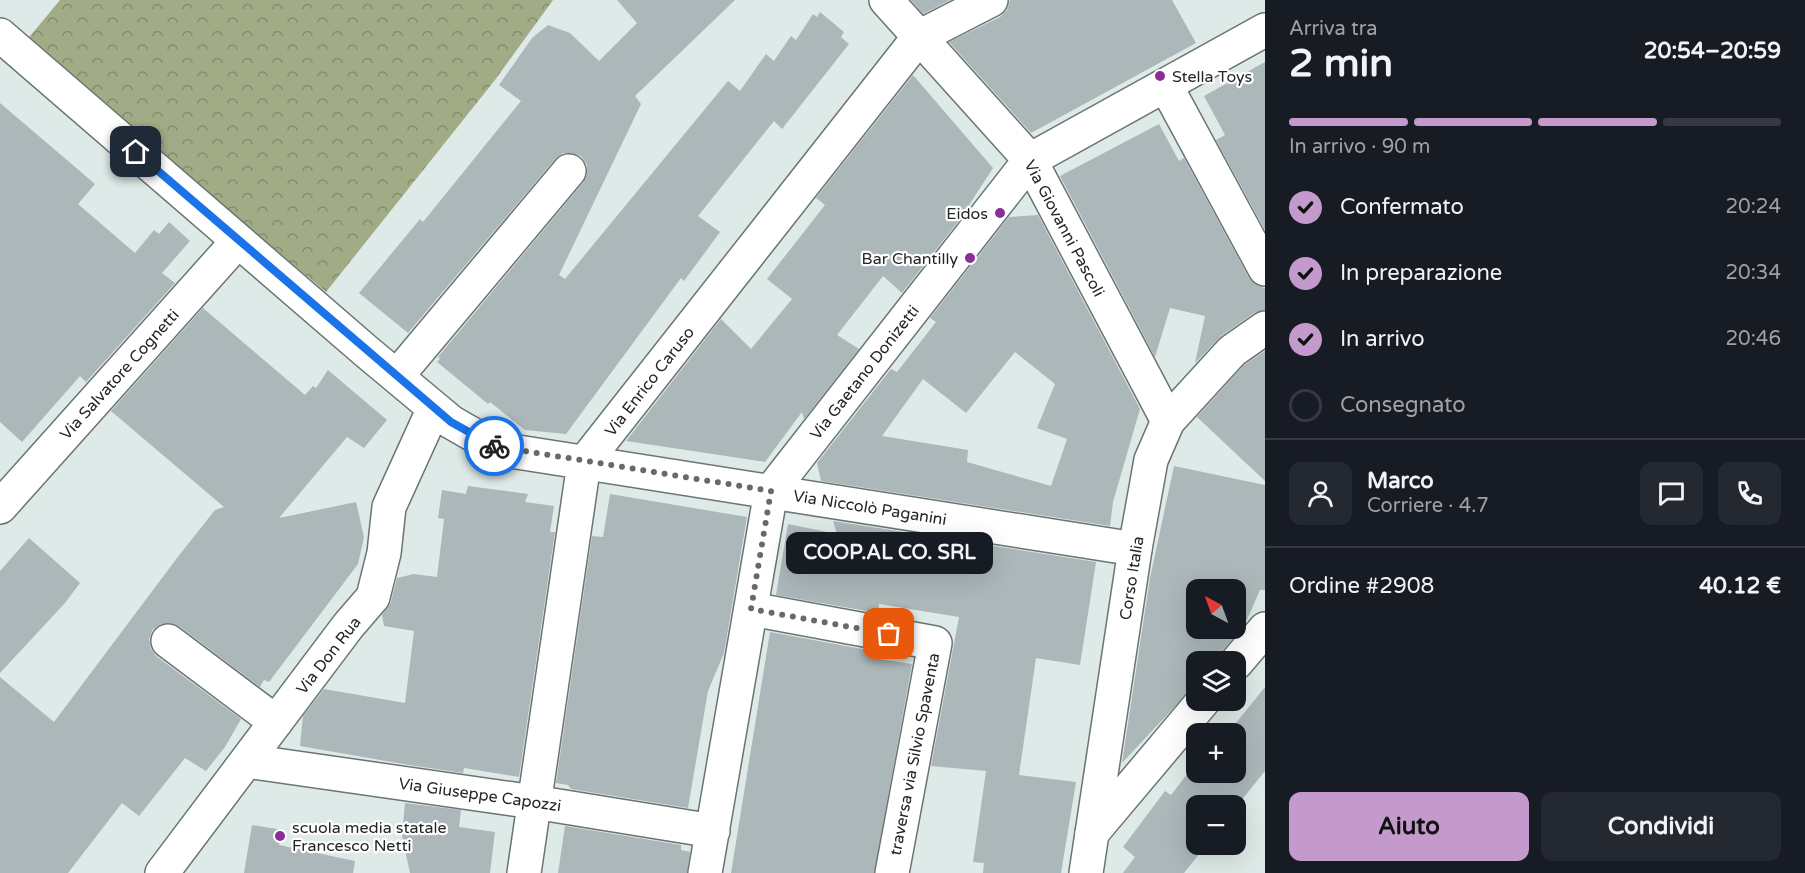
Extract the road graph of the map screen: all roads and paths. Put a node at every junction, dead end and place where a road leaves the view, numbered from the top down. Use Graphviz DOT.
graph roads {
  1 [pos="886,0"];
  2 [pos="991,0"];
  3 [pos="1265,30"];
  4 [pos="0,34"];
  5 [pos="919,37"];
  6 [pos="1166,87"];
  7 [pos="1030,160"];
  8 [pos="569,171"];
  9 [pos="238,241"];
  10 [pos="1265,269"];
  11 [pos="1265,328"];
  12 [pos="397,376"];
  13 [pos="434,408"];
  14 [pos="1168,421"];
  15 [pos="584,463"];
  16 [pos="771,491"];
  17 [pos="0,507"];
  18 [pos="1135,549"];
  19 [pos="751,609"];
  20 [pos="1265,629"];
  21 [pos="168,640"];
  22 [pos="1246,651"];
  23 [pos="1195,711"];
  24 [pos="276,722"];
  25 [pos="247,761"];
  26 [pos="534,802"];
  27 [pos="713,831"];
  28 [pos="1092,833"];
  29 [pos="162,873"];
  30 [pos="524,873"];
  31 [pos="705,873"];
  32 [pos="892,873"];
  33 [pos="1086,873"];
  1 -- 5 [label="street, Via Giovanni Pascoli"];
  2 -- 5 [label="street, Via Enrico Caruso"];
  3 -- 6 [label="street, Via Gaetano Donizetti"];
  4 -- 9 [label="street, Via Niccolò Paganini"];
  5 -- 7 [label="street, Via Giovanni Pascoli"];
  5 -- 15 [label="street, Via Enrico Caruso"];
  6 -- 7 [label="street, Via Gaetano Donizetti"];
  6 -- 10 [label="street"];
  7 -- 14 [label="street, Via Giovanni Pascoli"];
  7 -- 16 [label="street, Via Gaetano Donizetti"];
  8 -- 12 [label="street"];
  9 -- 12 [label="street, Via Niccolò Paganini"];
  9 -- 17 [label="street, Via Salvatore Cognetti"];
  11 -- 14 [label="street, Corso Italia"];
  12 -- 13 [label="street, Via Niccolò Paganini"];
  13 -- 15 [label="street, Via Niccolò Paganini"];
  13 -- 24 [label="street, Via Don Rua"];
  14 -- 18 [label="street, Corso Italia"];
  15 -- 16 [label="street, Via Niccolò Paganini"];
  15 -- 26 [label="street, Via Enrico Caruso"];
  16 -- 18 [label="street, Via Niccolò Paganini"];
  16 -- 19 [label="street, Via Gaetano Donizetti"];
  18 -- 28 [label="street, Corso Italia"];
  19 -- 27 [label="street, Via Gaetano Donizetti"];
  19 -- 32 [label="street, traversa via Silvio Spaventa"];
  20 -- 22 [label="street"];
  21 -- 24 [label="street"];
  23 -- 28 [label="street"];
  24 -- 25 [label="street, Via Don Rua"];
  25 -- 26 [label="street, Via Giuseppe Capozzi"];
  25 -- 29 [label="street, Via Don Rua"];
  26 -- 27 [label="street, Via Giuseppe Capozzi"];
  26 -- 30 [label="street, Via Enrico Caruso"];
  27 -- 31 [label="street, Via Gaetano Donizetti"];
  28 -- 33 [label="street, Corso Italia"];
}
